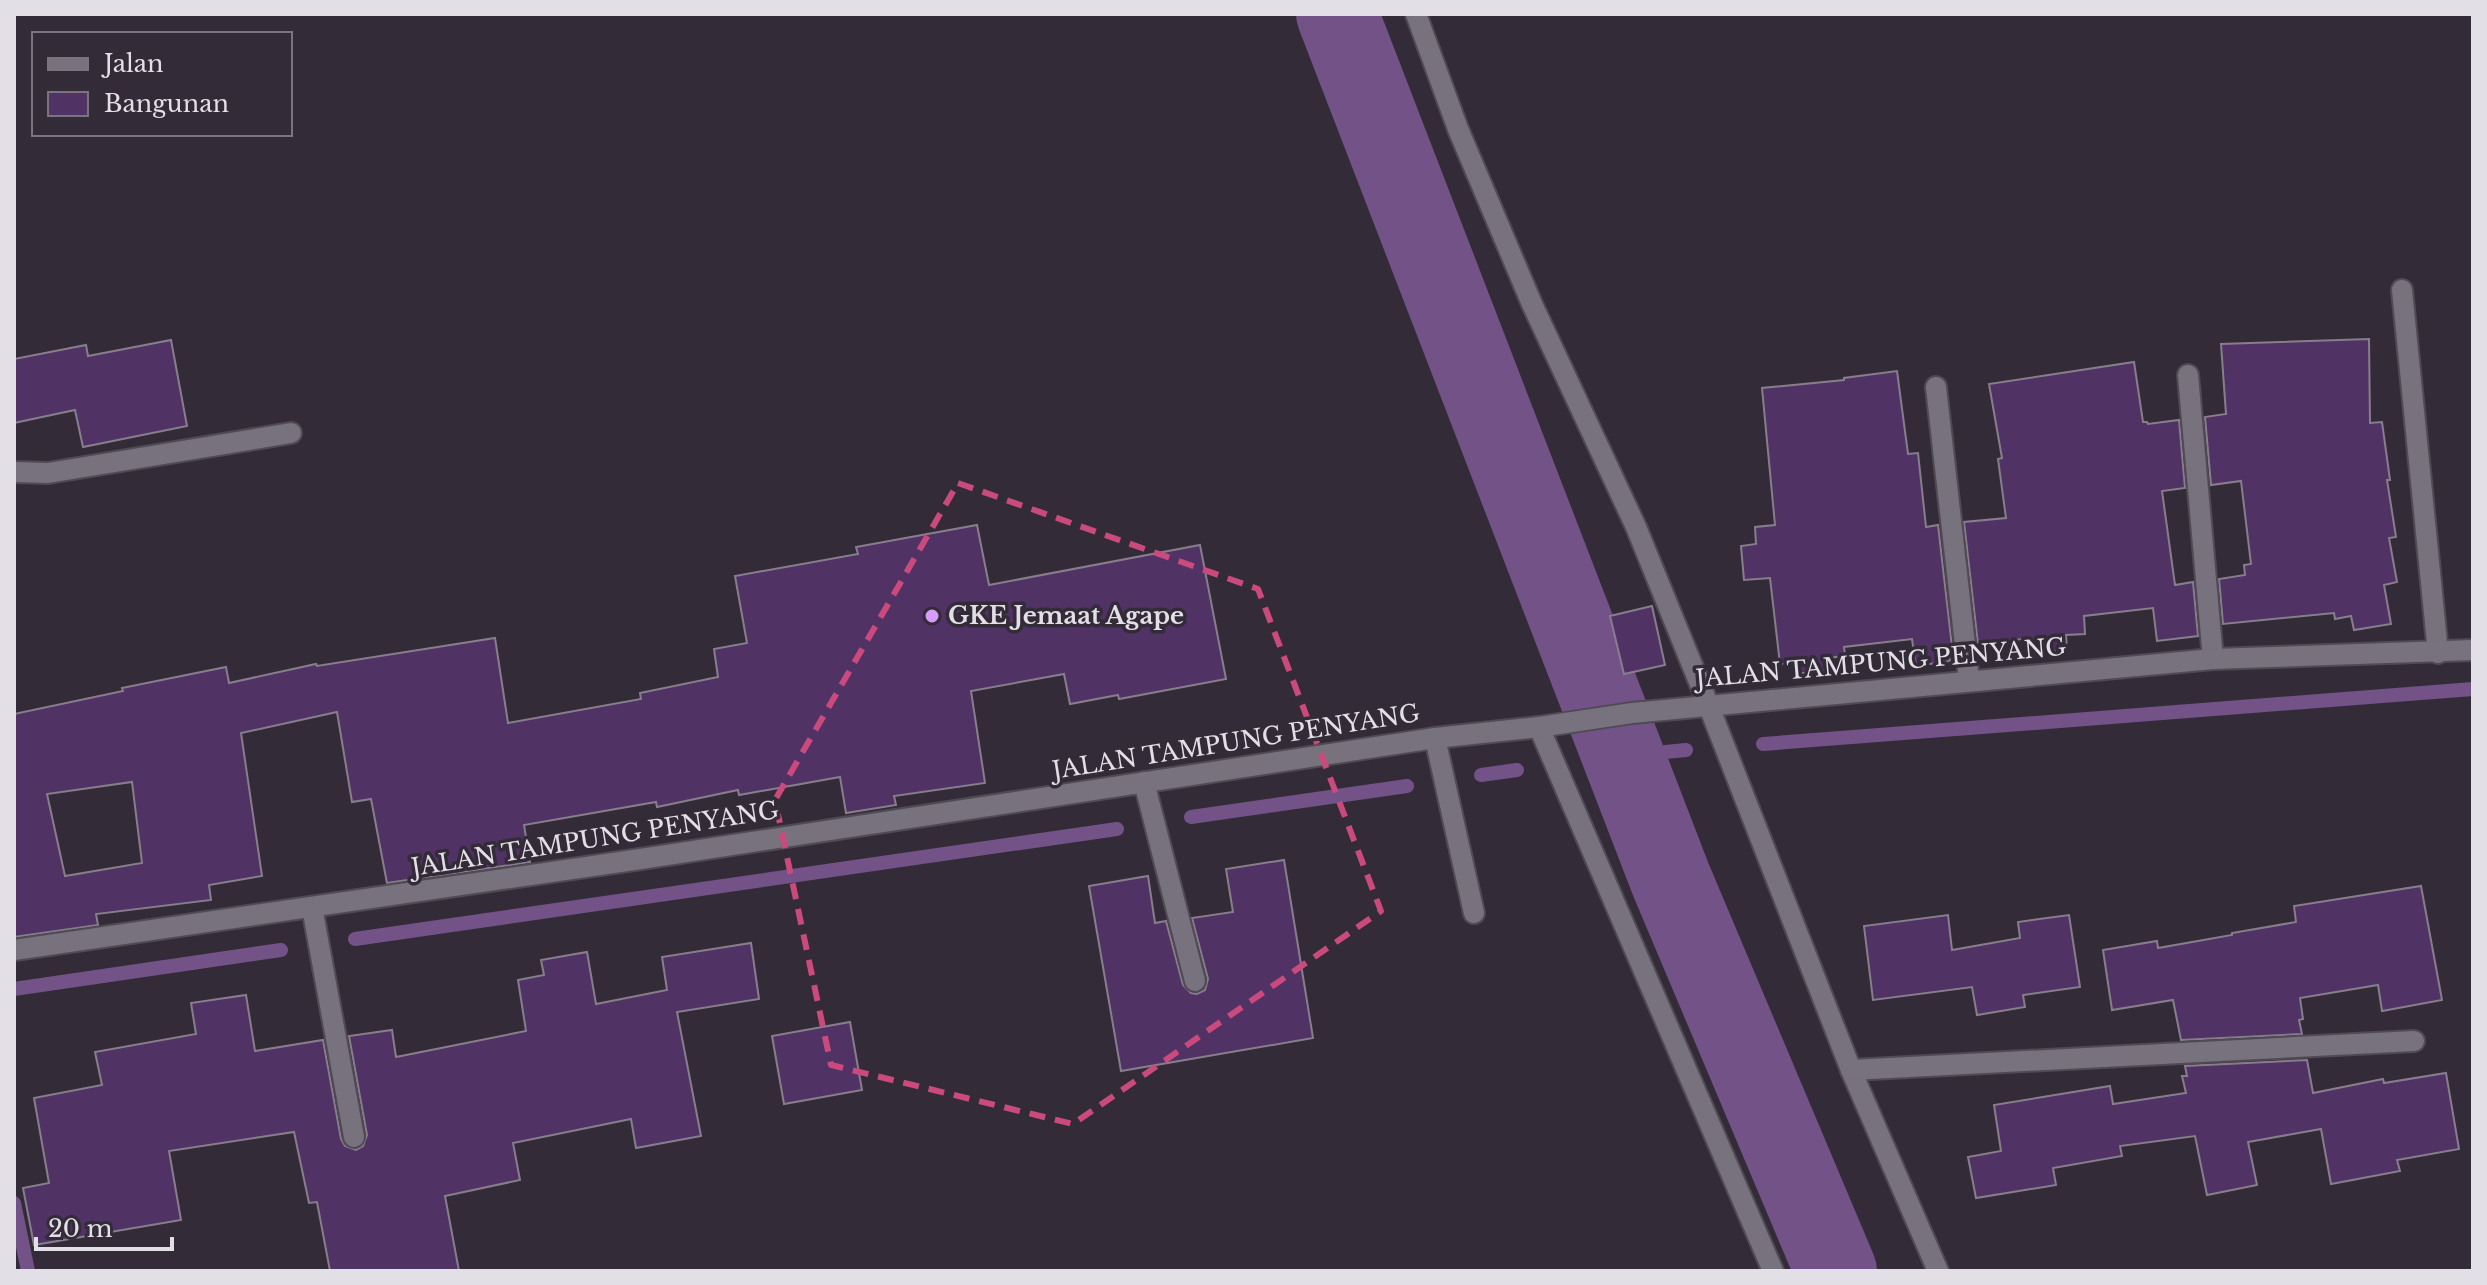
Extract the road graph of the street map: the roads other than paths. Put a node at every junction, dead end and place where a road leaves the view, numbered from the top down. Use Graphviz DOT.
graph roads {
  1 [pos="1416,14"];
  2 [pos="2402,290"];
  3 [pos="2188,375"];
  4 [pos="1936,387"];
  5 [pos="291,433"];
  6 [pos="14,472"];
  7 [pos="2473,650"];
  8 [pos="2438,653"];
  9 [pos="2213,659"];
  10 [pos="1969,680"];
  11 [pos="1708,704"];
  12 [pos="1539,727"];
  13 [pos="1435,738"];
  14 [pos="1144,782"];
  15 [pos="312,907"];
  16 [pos="1474,913"];
  17 [pos="14,950"];
  18 [pos="1195,981"];
  19 [pos="2414,1041"];
  20 [pos="1851,1070"];
  21 [pos="354,1137"];
  22 [pos="1773,1271"];
  23 [pos="1938,1271"];
  1 -- 11 [label="street"];
  2 -- 8 [label="street"];
  3 -- 9 [label="street"];
  4 -- 10 [label="street"];
  5 -- 6 [label="street"];
  7 -- 8 [label="street, JALAN TAMPUNG PENYANG"];
  8 -- 9 [label="street, JALAN TAMPUNG PENYANG"];
  9 -- 10 [label="street, JALAN TAMPUNG PENYANG"];
  10 -- 11 [label="street, JALAN TAMPUNG PENYANG"];
  11 -- 12 [label="street, JALAN TAMPUNG PENYANG"];
  11 -- 20 [label="street"];
  12 -- 13 [label="street, JALAN TAMPUNG PENYANG"];
  12 -- 22 [label="street"];
  13 -- 14 [label="street, JALAN TAMPUNG PENYANG"];
  13 -- 16 [label="street"];
  14 -- 15 [label="street, JALAN TAMPUNG PENYANG"];
  14 -- 18 [label="street"];
  15 -- 17 [label="street, JALAN TAMPUNG PENYANG"];
  15 -- 21 [label="street"];
  19 -- 20 [label="street"];
  20 -- 23 [label="street"];
}
